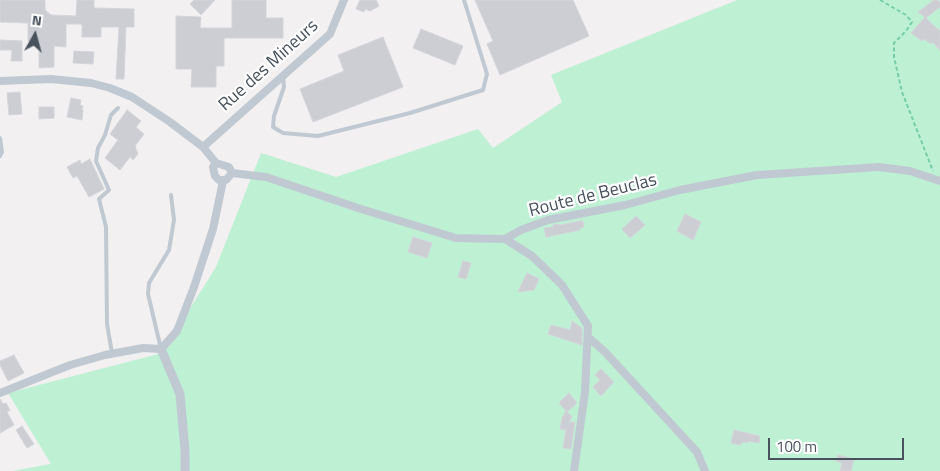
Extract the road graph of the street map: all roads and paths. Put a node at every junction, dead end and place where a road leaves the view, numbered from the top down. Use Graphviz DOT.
graph roads {
  1 [pos="344,0"];
  2 [pos="464,0"];
  3 [pos="880,0"];
  4 [pos="283,77"];
  5 [pos="0,81"];
  6 [pos="118,108"];
  7 [pos="0,138"];
  8 [pos="203,147"];
  9 [pos="0,156"];
  10 [pos="216,163"];
  11 [pos="232,172"];
  12 [pos="938,180"];
  13 [pos="223,181"];
  14 [pos="170,195"];
  15 [pos="505,240"];
  16 [pos="588,337"];
  17 [pos="161,349"];
  18 [pos="112,353"];
  19 [pos="0,393"];
  20 [pos="185,471"];
  21 [pos="574,471"];
  22 [pos="705,471"];
  1 -- 4 [label="street, Rue des Mineurs"];
  2 -- 4 [label="lane"];
  3 -- 12 [label="path"];
  4 -- 8 [label="street, Rue des Mineurs"];
  5 -- 8 [label="street"];
  6 -- 18 [label="lane"];
  7 -- 9 [label="lane"];
  8 -- 10 [label="street"];
  10 -- 11 [label="street"];
  10 -- 13 [label="street"];
  11 -- 13 [label="street"];
  11 -- 15 [label="street"];
  12 -- 15 [label="street, Route de Beuclas"];
  13 -- 17 [label="street"];
  14 -- 17 [label="lane"];
  15 -- 16 [label="street"];
  16 -- 21 [label="street"];
  16 -- 22 [label="street"];
  17 -- 18 [label="street"];
  17 -- 20 [label="street"];
  18 -- 19 [label="street"];
}
